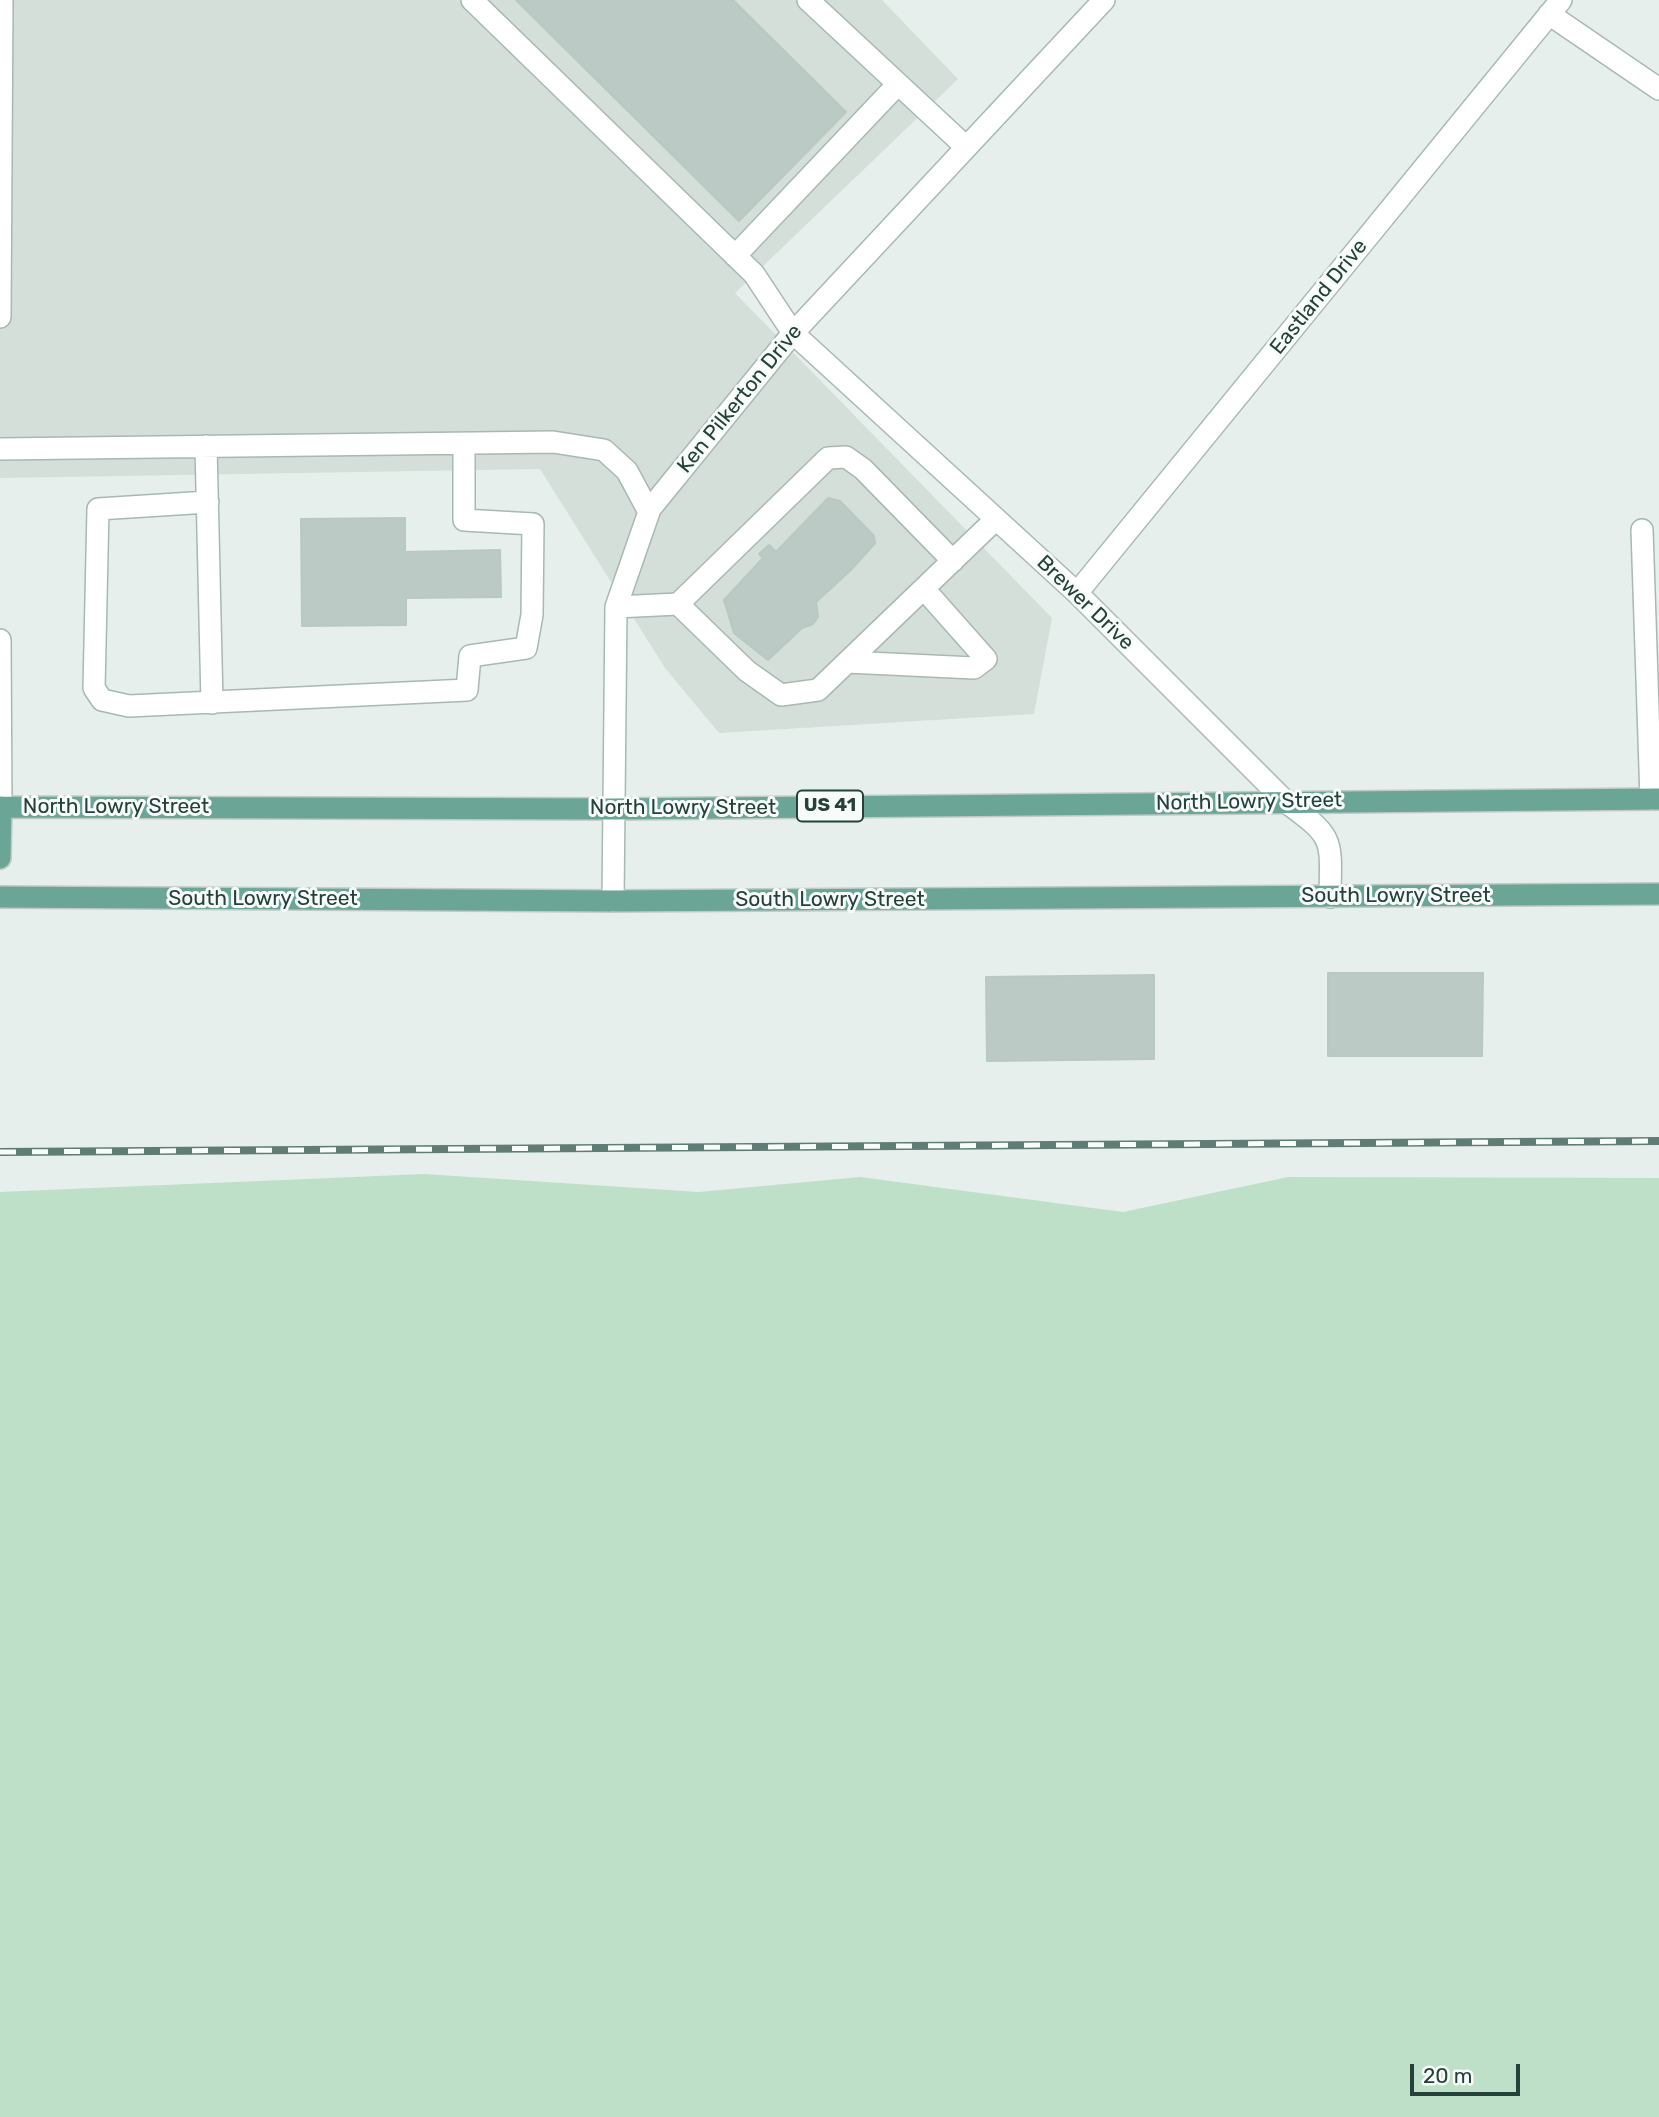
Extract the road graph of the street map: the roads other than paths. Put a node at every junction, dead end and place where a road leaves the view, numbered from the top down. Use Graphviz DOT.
graph roads {
  1 [pos="2,0"];
  2 [pos="472,0"];
  3 [pos="807,0"];
  4 [pos="1104,0"];
  5 [pos="1555,7"];
  6 [pos="898,84"];
  7 [pos="1659,89"];
  8 [pos="966,147"];
  9 [pos="735,256"];
  10 [pos="0,317"];
  11 [pos="793,333"];
  12 [pos="464,444"];
  13 [pos="206,446"];
  14 [pos="0,449"];
  15 [pos="208,502"];
  16 [pos="649,512"];
  17 [pos="996,519"];
  18 [pos="1642,530"];
  19 [pos="953,561"];
  20 [pos="924,589"];
  21 [pos="1077,593"];
  22 [pos="678,604"];
  23 [pos="616,607"];
  24 [pos="0,640"];
  25 [pos="847,662"];
  26 [pos="212,703"];
  27 [pos="1655,799"];
  28 [pos="1286,802"];
  29 [pos="0,807"];
  30 [pos="613,808"];
  31 [pos="0,858"];
  32 [pos="1659,894"];
  33 [pos="0,897"];
  34 [pos="1330,897"];
  35 [pos="613,901"];
  1 -- 10 [label="street"];
  2 -- 9 [label="street, Brewer Drive"];
  3 -- 6 [label="street"];
  4 -- 8 [label="street, Ken Pilkerton Drive"];
  5 -- 7 [label="street"];
  5 -- 21 [label="street, Eastland Drive"];
  6 -- 8 [label="street"];
  6 -- 9 [label="street"];
  8 -- 11 [label="street, Ken Pilkerton Drive"];
  9 -- 11 [label="street, Brewer Drive"];
  11 -- 16 [label="street, Ken Pilkerton Drive"];
  11 -- 17 [label="street, Brewer Drive"];
  12 -- 13 [label="street"];
  12 -- 16 [label="street"];
  12 -- 26 [label="street"];
  13 -- 14 [label="street"];
  13 -- 15 [label="street"];
  15 -- 26 [label="street"];
  15 -- 26 [label="street"];
  16 -- 23 [label="street, Ken Pilkerton Drive"];
  17 -- 19 [label="street"];
  17 -- 21 [label="street, Brewer Drive"];
  18 -- 27 [label="street"];
  19 -- 20 [label="street"];
  19 -- 22 [label="street"];
  20 -- 25 [label="street"];
  20 -- 25 [label="street"];
  21 -- 28 [label="street, Brewer Drive"];
  22 -- 23 [label="street"];
  22 -- 25 [label="street"];
  23 -- 30 [label="street, Ken Pilkerton Drive"];
  24 -- 29 [label="street"];
  27 -- 28 [label="main road, North Lowry Street / US 41"];
  28 -- 30 [label="main road, North Lowry Street / US 41"];
  28 -- 34 [label="street, Brewer Drive"];
  29 -- 30 [label="main road, North Lowry Street / US 41"];
  29 -- 31 [label="main road"];
  30 -- 35 [label="street, Ken Pilkerton Drive"];
  32 -- 34 [label="main road, South Lowry Street"];
  33 -- 35 [label="main road, South Lowry Street"];
  34 -- 35 [label="main road, South Lowry Street"];
}
